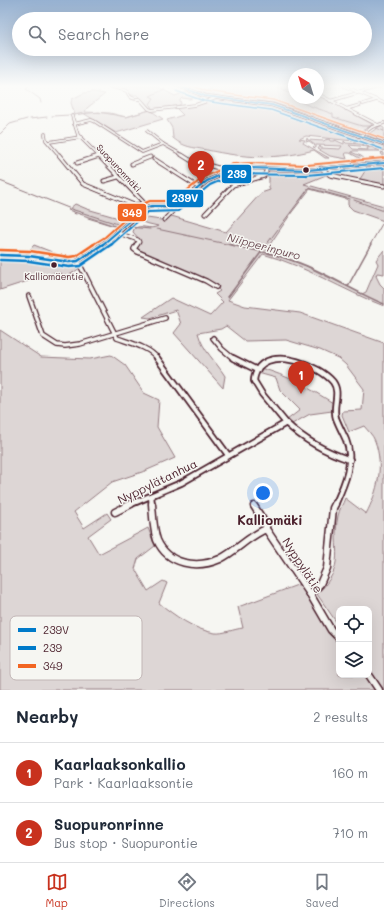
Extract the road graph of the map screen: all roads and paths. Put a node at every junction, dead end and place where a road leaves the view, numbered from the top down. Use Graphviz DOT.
graph roads {
  1 [pos="73,118"];
  2 [pos="308,118"];
  3 [pos="364,118"];
  4 [pos="384,123"];
  5 [pos="74,124"];
  6 [pos="378,125"];
  7 [pos="147,131"];
  8 [pos="45,134"];
  9 [pos="358,136"];
  10 [pos="81,137"];
  11 [pos="49,142"];
  12 [pos="163,144"];
  13 [pos="384,144"];
  14 [pos="99,156"];
  15 [pos="150,157"];
  16 [pos="154,159"];
  17 [pos="384,162"];
  18 [pos="77,163"];
  19 [pos="132,164"];
  20 [pos="321,168"];
  21 [pos="267,169"];
  22 [pos="229,171"];
  23 [pos="118,178"];
  24 [pos="104,181"];
  25 [pos="384,186"];
  26 [pos="198,188"];
  27 [pos="146,206"];
  28 [pos="173,206"];
  29 [pos="205,214"];
  30 [pos="164,220"];
  31 [pos="118,233"];
  32 [pos="0,256"];
  33 [pos="78,261"];
  34 [pos="216,287"];
  35 [pos="28,296"];
  36 [pos="165,318"];
  37 [pos="114,334"];
  38 [pos="212,338"];
  39 [pos="257,370"];
  40 [pos="286,423"];
  41 [pos="228,455"];
  42 [pos="350,460"];
  43 [pos="151,496"];
  44 [pos="254,506"];
  45 [pos="115,512"];
  46 [pos="266,530"];
  47 [pos="310,594"];
  48 [pos="336,635"];
  49 [pos="371,678"];
  50 [pos="379,690"];
  1 -- 5 [label="street, Suopuronmäki"];
  2 -- 9 [label="street"];
  3 -- 6 [label="street"];
  4 -- 6 [label="street"];
  5 -- 10 [label="street, Suopuronmäki"];
  5 -- 12 [label="street"];
  6 -- 9 [label="street"];
  7 -- 12 [label="street"];
  8 -- 11 [label="street"];
  9 -- 13 [label="street"];
  10 -- 11 [label="street"];
  10 -- 14 [label="street, Suopuronmäki"];
  11 -- 27 [label="street"];
  12 -- 22 [label="street"];
  14 -- 18 [label="street"];
  14 -- 23 [label="street, Suopuronmäki"];
  15 -- 19 [label="street"];
  16 -- 26 [label="street"];
  17 -- 20 [label="street"];
  20 -- 21 [label="street"];
  20 -- 25 [label="street"];
  21 -- 22 [label="street"];
  21 -- 29 [label="street"];
  22 -- 26 [label="street"];
  23 -- 24 [label="street"];
  23 -- 27 [label="street, Suopuronmäki"];
  26 -- 28 [label="street"];
  27 -- 28 [label="street"];
  27 -- 31 [label="street"];
  28 -- 30 [label="street"];
  31 -- 33 [label="street"];
  31 -- 34 [label="street"];
  32 -- 33 [label="street"];
  33 -- 37 [label="street"];
  35 -- 37 [label="street"];
  36 -- 37 [label="street"];
  37 -- 41 [label="street"];
  38 -- 39 [label="street"];
  39 -- 40 [label="street"];
  39 -- 42 [label="street"];
  40 -- 41 [label="street, Nyppylätanhua"];
  40 -- 42 [label="street"];
  41 -- 43 [label="street, Nyppylätanhua"];
  42 -- 47 [label="street"];
  43 -- 45 [label="street, Nyppylätanhua"];
  43 -- 46 [label="street"];
  44 -- 46 [label="street, Nyppylätie"];
  46 -- 47 [label="street, Nyppylätie"];
  47 -- 48 [label="street, Nyppylätie"];
  49 -- 50 [label="street"];
}
